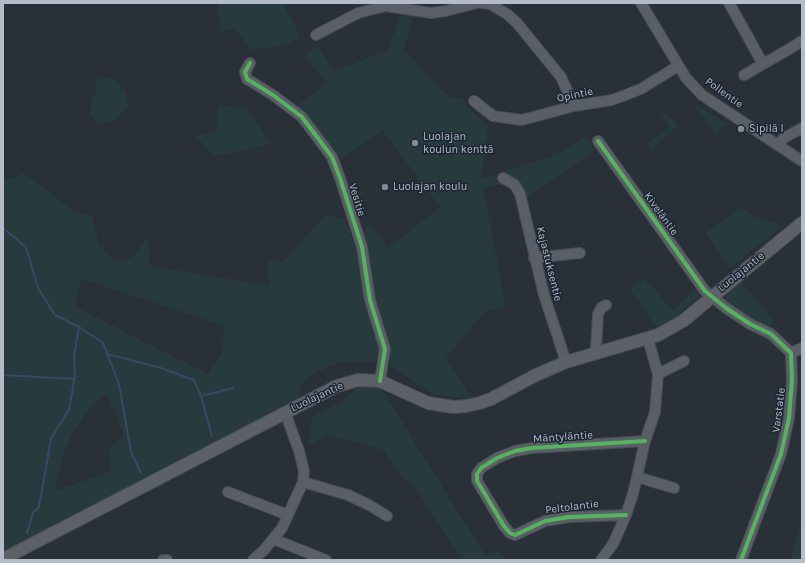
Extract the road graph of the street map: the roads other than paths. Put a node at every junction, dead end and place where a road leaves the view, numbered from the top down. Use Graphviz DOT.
graph roads {
  1 [pos="477,3"];
  2 [pos="482,3"];
  3 [pos="641,3"];
  4 [pos="729,3"];
  5 [pos="316,35"];
  6 [pos="802,40"];
  7 [pos="250,63"];
  8 [pos="763,64"];
  9 [pos="678,66"];
  10 [pos="744,75"];
  11 [pos="474,101"];
  12 [pos="574,106"];
  13 [pos="802,128"];
  14 [pos="598,141"];
  15 [pos="778,145"];
  16 [pos="802,161"];
  17 [pos="503,178"];
  18 [pos="802,223"];
  19 [pos="580,253"];
  20 [pos="534,258"];
  21 [pos="711,296"];
  22 [pos="606,305"];
  23 [pos="648,339"];
  24 [pos="802,348"];
  25 [pos="598,352"];
  26 [pos="791,352"];
  27 [pos="684,361"];
  28 [pos="566,362"];
  29 [pos="658,374"];
  30 [pos="380,381"];
  31 [pos="285,412"];
  32 [pos="645,441"];
  33 [pos="637,477"];
  34 [pos="302,482"];
  35 [pos="674,488"];
  36 [pos="228,492"];
  37 [pos="288,515"];
  38 [pos="626,515"];
  39 [pos="387,516"];
  40 [pos="504,526"];
  41 [pos="273,539"];
  42 [pos="3,559"];
  43 [pos="163,560"];
  44 [pos="167,560"];
  45 [pos="253,560"];
  46 [pos="326,560"];
  47 [pos="601,560"];
  48 [pos="741,560"];
  1 -- 5 [label="street"];
  2 -- 12 [label="street"];
  3 -- 9 [label="street, Pollentie"];
  4 -- 8 [label="street"];
  6 -- 8 [label="street"];
  7 -- 30 [label="street, Vesitie"];
  8 -- 10 [label="street"];
  9 -- 12 [label="street, Opintie"];
  9 -- 15 [label="street, Pollentie"];
  11 -- 12 [label="street, Opintie"];
  13 -- 15 [label="street"];
  14 -- 21 [label="street, Kiveläntie"];
  15 -- 16 [label="street, Pollentie"];
  17 -- 20 [label="street, Kajastuksentie"];
  18 -- 21 [label="main road, Luolajantie"];
  19 -- 20 [label="street"];
  20 -- 28 [label="street, Kajastuksentie"];
  21 -- 23 [label="main road, Luolajantie"];
  21 -- 26 [label="street"];
  22 -- 25 [label="street"];
  23 -- 25 [label="main road, Luolajantie"];
  23 -- 29 [label="street"];
  24 -- 26 [label="street"];
  25 -- 28 [label="main road, Luolajantie"];
  26 -- 48 [label="street, Varstatie"];
  27 -- 29 [label="street"];
  28 -- 30 [label="main road, Luolajantie"];
  29 -- 32 [label="street"];
  30 -- 31 [label="main road, Luolajantie"];
  31 -- 34 [label="street"];
  31 -- 42 [label="main road, Luolajantie"];
  32 -- 33 [label="street"];
  32 -- 40 [label="street, Mäntyläntie"];
  33 -- 35 [label="street"];
  33 -- 38 [label="street"];
  34 -- 37 [label="street"];
  34 -- 39 [label="street"];
  36 -- 37 [label="street"];
  37 -- 41 [label="street"];
  38 -- 40 [label="street, Peltolantie"];
  38 -- 47 [label="street"];
  41 -- 45 [label="street"];
  41 -- 46 [label="street"];
  43 -- 44 [label="street"];
}
